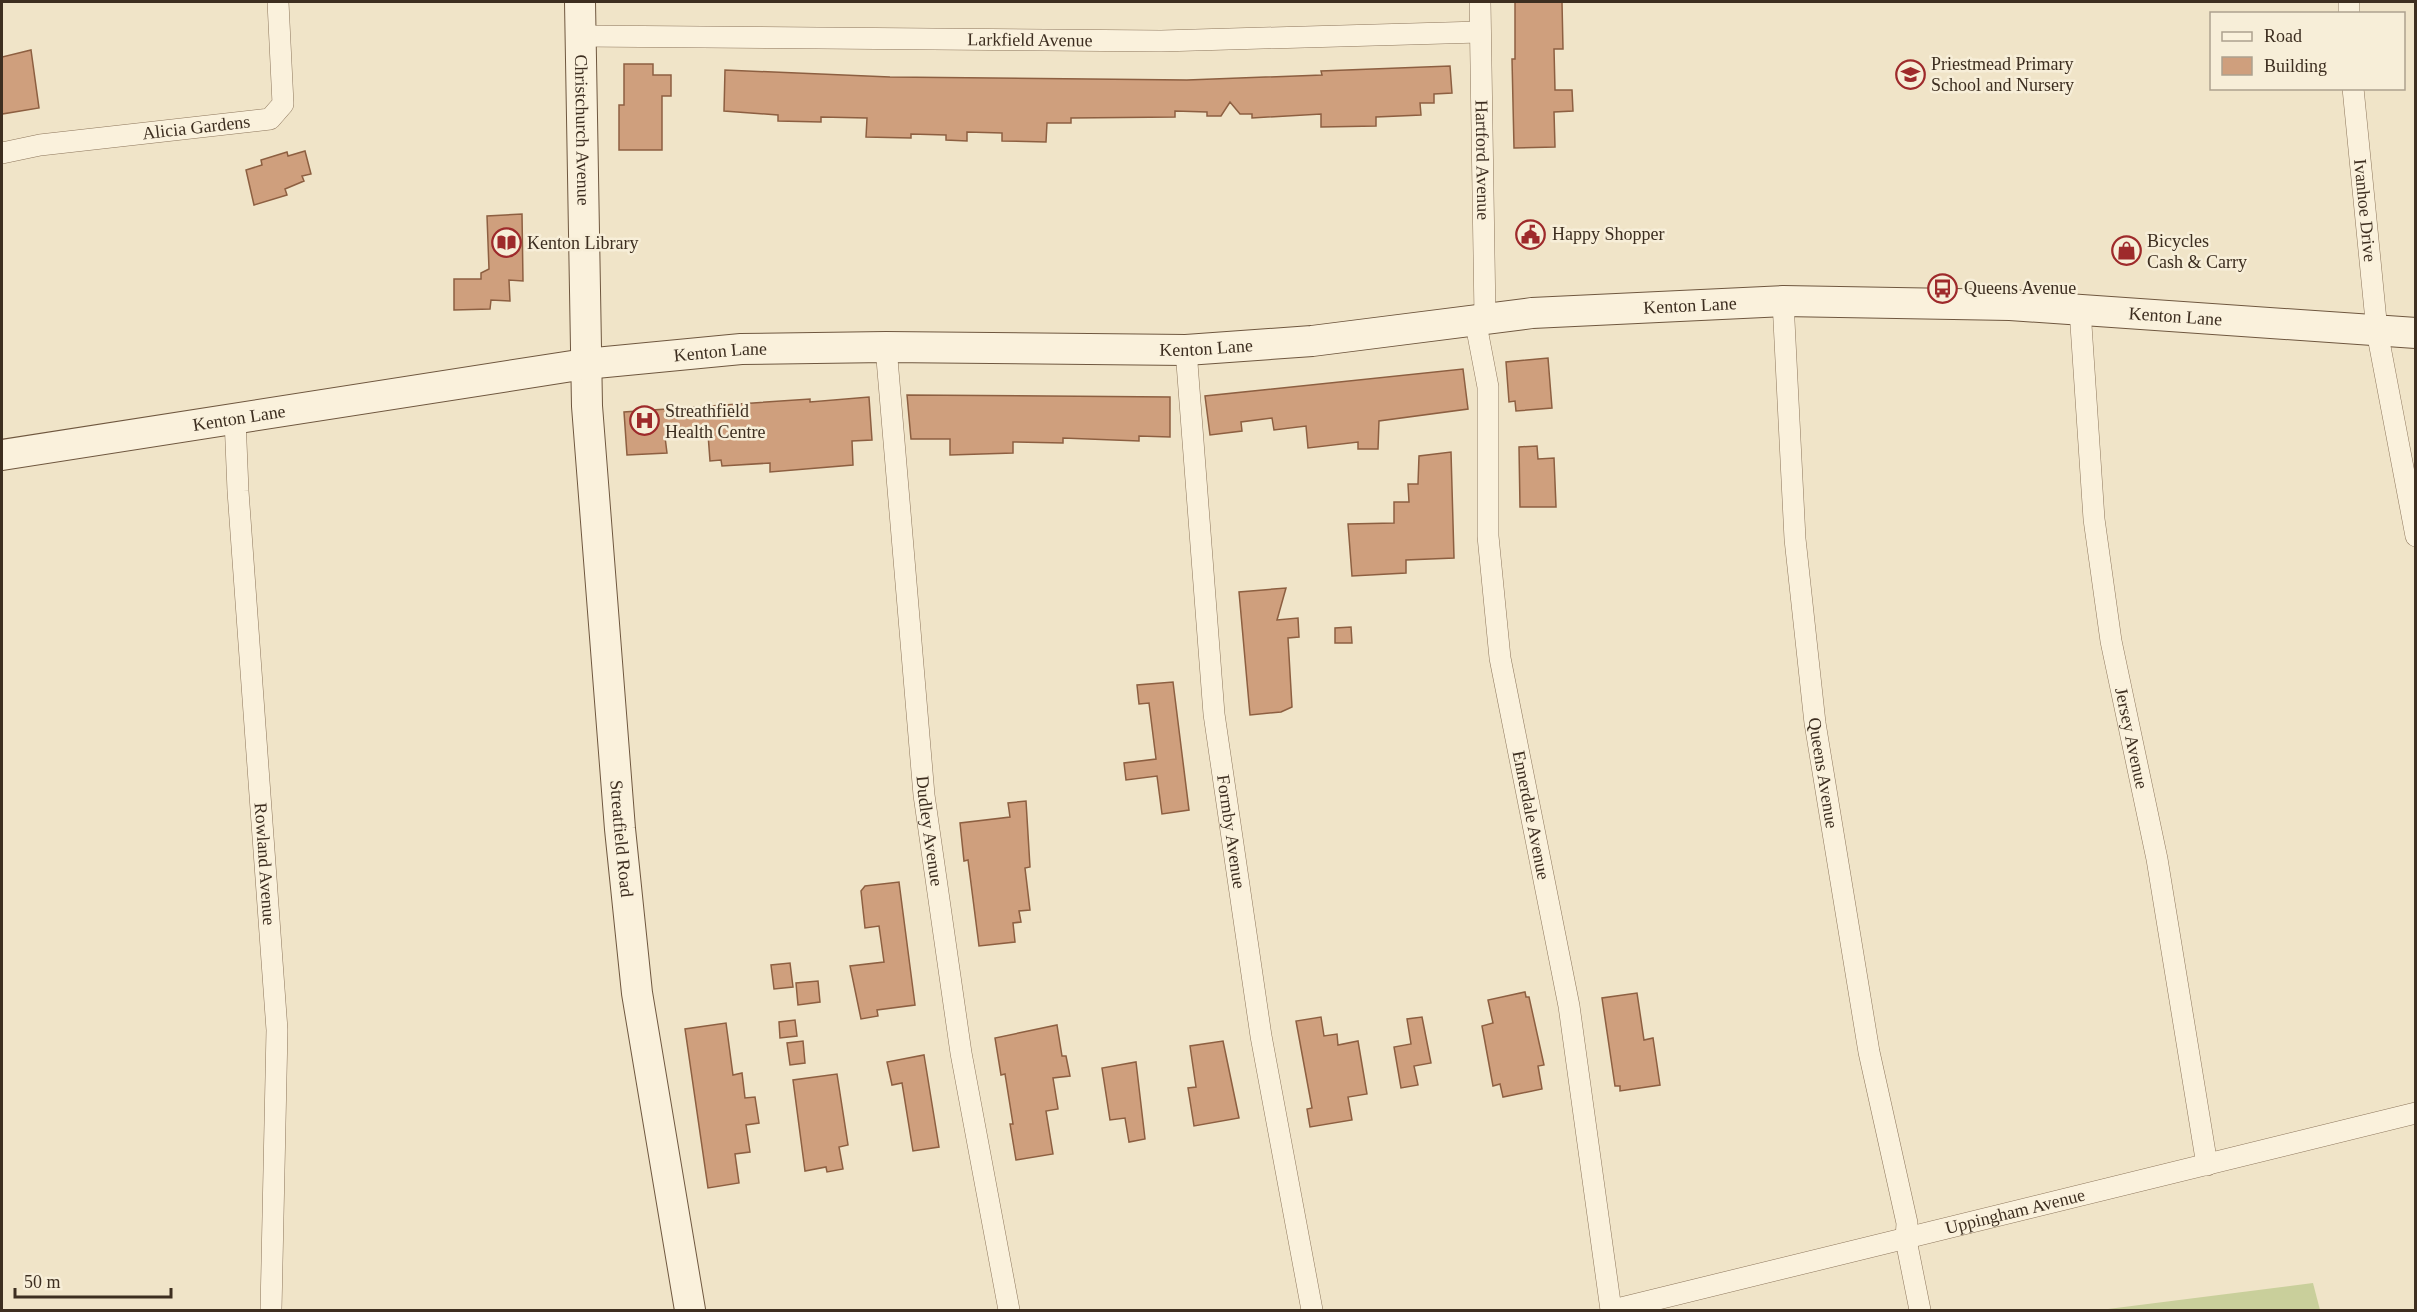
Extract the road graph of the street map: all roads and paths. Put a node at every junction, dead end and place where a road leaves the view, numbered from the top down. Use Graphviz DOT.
graph roads {
  1 [pos="278,2"];
  2 [pos="580,2"];
  3 [pos="1480,2"];
  4 [pos="1480,32"];
  5 [pos="580,36"];
  6 [pos="2354,90"];
  7 [pos="2,153"];
  8 [pos="1783,301"];
  9 [pos="2080,310"];
  10 [pos="1480,318"];
  11 [pos="2377,331"];
  12 [pos="2415,333"];
  13 [pos="886,347"];
  14 [pos="1186,350"];
  15 [pos="585,364"];
  16 [pos="236,418"];
  17 [pos="2,455"];
  18 [pos="2415,536"];
  19 [pos="2415,1113"];
  20 [pos="2206,1165"];
  21 [pos="1906,1240"];
  22 [pos="271,1311"];
  23 [pos="690,1311"];
  24 [pos="1009,1311"];
  25 [pos="1312,1311"];
  26 [pos="1612,1311"];
  27 [pos="1920,1311"];
  1 -- 7 [label="street, Alicia Gardens"];
  2 -- 5 [label="street, Christchurch Avenue"];
  3 -- 4 [label="street, Hartford Avenue"];
  4 -- 5 [label="street, Larkfield Avenue"];
  4 -- 10 [label="street, Hartford Avenue"];
  5 -- 15 [label="street, Christchurch Avenue"];
  6 -- 11 [label="street, Ivanhoe Drive"];
  8 -- 9 [label="street, Kenton Lane"];
  8 -- 10 [label="street, Kenton Lane"];
  8 -- 21 [label="street, Queens Avenue"];
  9 -- 11 [label="street, Kenton Lane"];
  9 -- 20 [label="street, Jersey Avenue"];
  10 -- 14 [label="street, Kenton Lane"];
  10 -- 26 [label="street, Ennerdale Avenue"];
  11 -- 12 [label="street, Kenton Lane"];
  11 -- 18 [label="street, Ivanhoe Drive"];
  13 -- 14 [label="street, Kenton Lane"];
  13 -- 15 [label="street, Kenton Lane"];
  13 -- 24 [label="street, Dudley Avenue"];
  14 -- 25 [label="street, Formby Avenue"];
  15 -- 16 [label="street, Kenton Lane"];
  15 -- 23 [label="street, Streatfield Road"];
  16 -- 17 [label="street, Kenton Lane"];
  16 -- 22 [label="street, Rowland Avenue"];
  19 -- 20 [label="street, Uppingham Avenue"];
  20 -- 21 [label="street, Uppingham Avenue"];
  21 -- 26 [label="street, Uppingham Avenue"];
  21 -- 27 [label="street, Queens Avenue"];
}
